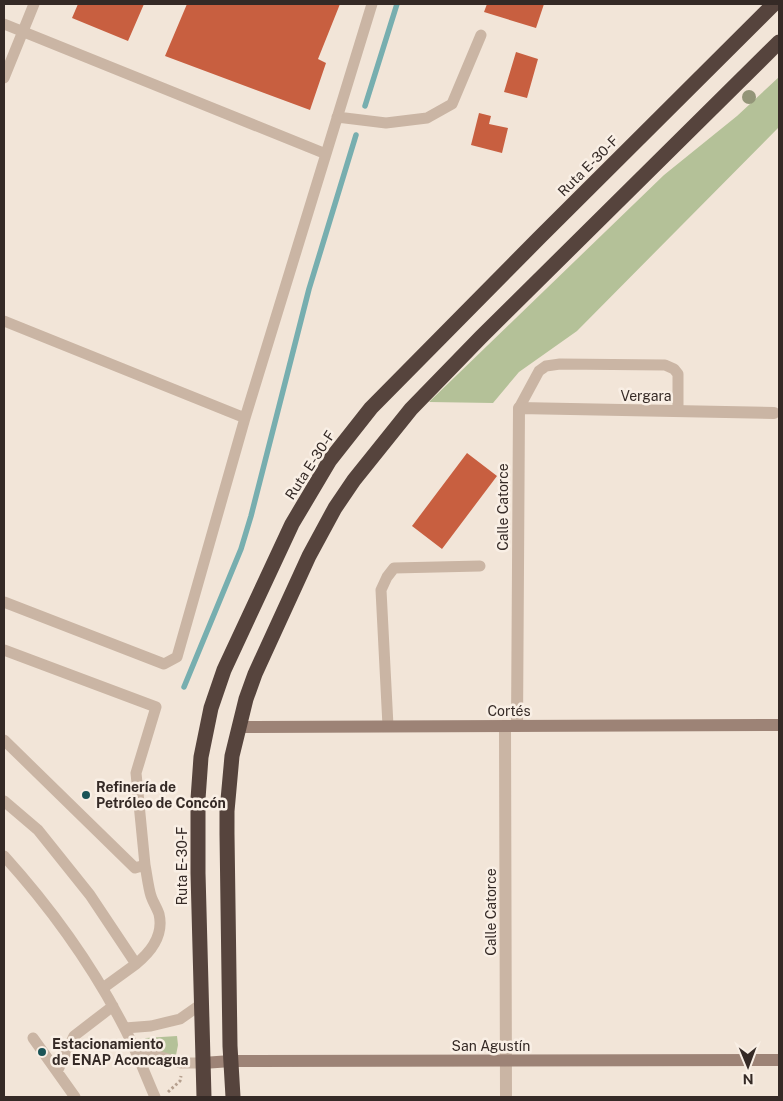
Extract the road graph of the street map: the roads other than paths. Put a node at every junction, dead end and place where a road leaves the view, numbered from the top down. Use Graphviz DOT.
graph roads {
  1 [pos="34,4"];
  2 [pos="372,4"];
  3 [pos="774,4"];
  4 [pos="4,24"];
  5 [pos="23,32"];
  6 [pos="481,35"];
  7 [pos="779,42"];
  8 [pos="4,78"];
  9 [pos="337,117"];
  10 [pos="326,154"];
  11 [pos="4,321"];
  12 [pos="519,408"];
  13 [pos="678,411"];
  14 [pos="774,413"];
  15 [pos="245,418"];
  16 [pos="480,566"];
  17 [pos="4,602"];
  18 [pos="4,650"];
  19 [pos="779,725"];
  20 [pos="388,726"];
  21 [pos="511,726"];
  22 [pos="238,727"];
  23 [pos="4,740"];
  24 [pos="4,800"];
  25 [pos="4,856"];
  26 [pos="145,866"];
  27 [pos="136,964"];
  28 [pos="103,988"];
  29 [pos="113,1006"];
  30 [pos="200,1006"];
  31 [pos="125,1028"];
  32 [pos="33,1038"];
  33 [pos="135,1049"];
  34 [pos="506,1060"];
  35 [pos="779,1060"];
  36 [pos="231,1062"];
  37 [pos="202,1063"];
  38 [pos="58,1072"];
  39 [pos="75,1097"];
  40 [pos="155,1097"];
  41 [pos="204,1097"];
  42 [pos="233,1097"];
  43 [pos="506,1097"];
  1 -- 5 [label="lane"];
  2 -- 9 [label="lane"];
  3 -- 30 [label="highway, Ruta E-30-F"];
  4 -- 5 [label="lane"];
  5 -- 8 [label="lane"];
  5 -- 10 [label="lane"];
  6 -- 9 [label="lane"];
  7 -- 22 [label="highway"];
  9 -- 10 [label="lane"];
  10 -- 15 [label="lane"];
  11 -- 15 [label="lane"];
  12 -- 13 [label="street, Vergara"];
  12 -- 13 [label="lane"];
  12 -- 21 [label="street, Calle Catorce"];
  13 -- 14 [label="street, Vergara"];
  15 -- 17 [label="lane"];
  16 -- 20 [label="lane"];
  18 -- 26 [label="lane"];
  19 -- 21 [label="main road, Cortés"];
  20 -- 21 [label="main road, Cortés"];
  20 -- 22 [label="main road, Cortés"];
  21 -- 34 [label="street, Calle Catorce"];
  22 -- 36 [label="highway"];
  23 -- 26 [label="lane"];
  24 -- 27 [label="lane"];
  25 -- 28 [label="lane"];
  26 -- 27 [label="lane"];
  27 -- 28 [label="lane"];
  28 -- 29 [label="lane"];
  29 -- 31 [label="lane"];
  29 -- 38 [label="lane"];
  30 -- 31 [label="lane"];
  30 -- 37 [label="highway, Ruta E-30-F"];
  31 -- 33 [label="lane"];
  32 -- 38 [label="lane"];
  33 -- 37 [label="lane"];
  33 -- 40 [label="lane"];
  34 -- 35 [label="main road, San Agustín"];
  34 -- 36 [label="main road, San Agustín"];
  34 -- 43 [label="street, Calle Catorce"];
  36 -- 37 [label="main road, San Agustín"];
  36 -- 42 [label="highway"];
  37 -- 41 [label="highway, Ruta E-30-F"];
  38 -- 39 [label="lane"];
}
